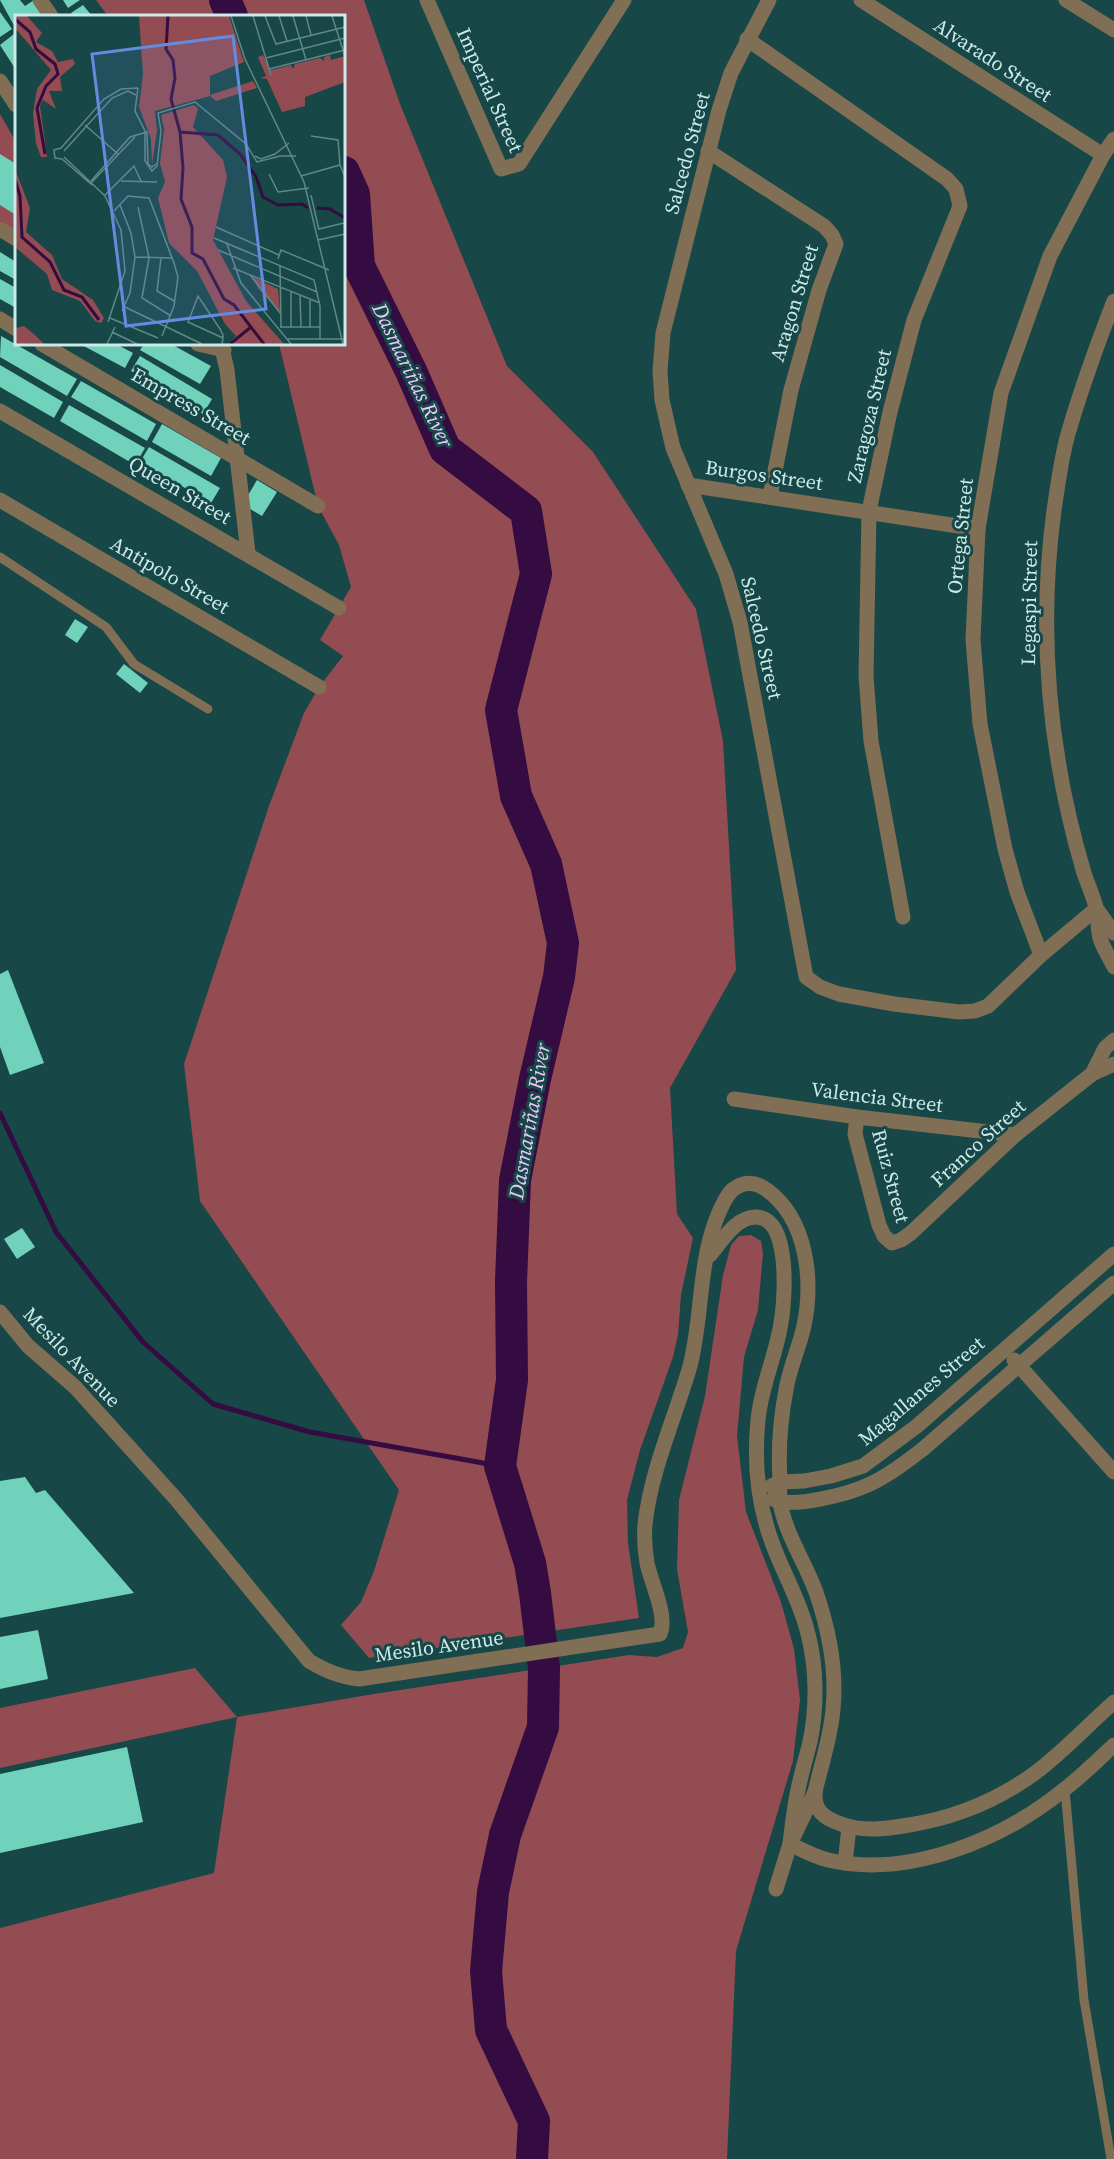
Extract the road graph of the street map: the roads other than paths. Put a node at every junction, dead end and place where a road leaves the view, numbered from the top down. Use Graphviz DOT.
graph roads {
  1 [pos="40,0"];
  2 [pos="427,0"];
  3 [pos="624,0"];
  4 [pos="769,0"];
  5 [pos="861,0"];
  6 [pos="1066,0"];
  7 [pos="50,15"];
  8 [pos="1114,30"];
  9 [pos="747,39"];
  10 [pos="0,81"];
  11 [pos="15,104"];
  12 [pos="1114,140"];
  13 [pos="708,151"];
  14 [pos="1102,156"];
  15 [pos="0,229"];
  16 [pos="15,238"];
  17 [pos="1114,301"];
  18 [pos="0,319"];
  19 [pos="15,328"];
  20 [pos="44,345"];
  21 [pos="206,345"];
  22 [pos="222,347"];
  23 [pos="0,411"];
  24 [pos="237,458"];
  25 [pos="688,485"];
  26 [pos="770,496"];
  27 [pos="0,500"];
  28 [pos="318,506"];
  29 [pos="869,511"];
  30 [pos="978,528"];
  31 [pos="248,553"];
  32 [pos="0,557"];
  33 [pos="339,608"];
  34 [pos="319,687"];
  35 [pos="208,710"];
  36 [pos="1096,909"];
  37 [pos="903,917"];
  38 [pos="1114,933"];
  39 [pos="1041,955"];
  40 [pos="1114,967"];
  41 [pos="1114,1040"];
  42 [pos="1114,1064"];
  43 [pos="1092,1074"];
  44 [pos="734,1098"];
  45 [pos="857,1117"];
  46 [pos="1016,1135"];
  47 [pos="892,1243"];
  48 [pos="1114,1254"];
  49 [pos="706,1260"];
  50 [pos="1114,1283"];
  51 [pos="0,1312"];
  52 [pos="1004,1349"];
  53 [pos="1019,1366"];
  54 [pos="1114,1472"];
  55 [pos="780,1482"];
  56 [pos="760,1492"];
  57 [pos="780,1503"];
  58 [pos="1114,1702"];
  59 [pos="1114,1745"];
  60 [pos="1065,1790"];
  61 [pos="815,1792"];
  62 [pos="849,1827"];
  63 [pos="790,1844"];
  64 [pos="845,1863"];
  65 [pos="776,1889"];
  66 [pos="1111,2159"];
  1 -- 7 [label="street"];
  2 -- 3 [label="street, Imperial Street"];
  4 -- 9 [label="street, Salcedo Street"];
  5 -- 14 [label="street, Alvarado Street"];
  6 -- 8 [label="street"];
  9 -- 13 [label="street, Salcedo Street"];
  9 -- 29 [label="street, Zaragoza Street"];
  10 -- 11 [label="street"];
  12 -- 14 [label="street, Ortega Street"];
  13 -- 25 [label="street, Salcedo Street"];
  13 -- 26 [label="street, Aragon Street"];
  14 -- 30 [label="street, Ortega Street"];
  15 -- 16 [label="street"];
  17 -- 36 [label="street, Legaspi Street"];
  18 -- 19 [label="street"];
  20 -- 24 [label="street, Empress Street"];
  21 -- 22 [label="street"];
  22 -- 24 [label="street"];
  23 -- 31 [label="street, Queen Street"];
  24 -- 28 [label="street, Empress Street"];
  24 -- 31 [label="street"];
  25 -- 26 [label="street, Burgos Street"];
  25 -- 39 [label="street, Salcedo Street"];
  26 -- 29 [label="street, Burgos Street"];
  27 -- 34 [label="street, Antipolo Street"];
  29 -- 30 [label="street, Burgos Street"];
  29 -- 37 [label="street, Zaragoza Street"];
  30 -- 39 [label="street, Ortega Street"];
  31 -- 33 [label="street, Queen Street"];
  32 -- 35 [label="lane"];
  36 -- 38 [label="street, Legaspi Street"];
  36 -- 39 [label="street, Salcedo Street"];
  36 -- 40 [label="street, Legaspi Street"];
  41 -- 43 [label="street, Franco Street"];
  42 -- 43 [label="street, Franco Street"];
  43 -- 46 [label="street, Franco Street"];
  44 -- 45 [label="street, Valencia Street"];
  45 -- 46 [label="street, Valencia Street"];
  45 -- 47 [label="street, Ruiz Street"];
  46 -- 47 [label="street, Franco Street"];
  48 -- 52 [label="street, Magallanes Street"];
  49 -- 51 [label="street, Mesilo Avenue"];
  49 -- 55 [label="street, Mesilo Avenue"];
  49 -- 56 [label="street, Mesilo Avenue"];
  50 -- 53 [label="street"];
  52 -- 53 [label="street"];
  52 -- 55 [label="street, Magallanes Street"];
  53 -- 54 [label="street"];
  53 -- 57 [label="street"];
  55 -- 56 [label="street, Magallanes Street"];
  55 -- 57 [label="street, Mesilo Avenue"];
  56 -- 57 [label="street"];
  56 -- 63 [label="street, Mesilo Avenue"];
  57 -- 61 [label="street, Mesilo Avenue"];
  58 -- 62 [label="street"];
  59 -- 60 [label="street"];
  60 -- 64 [label="street"];
  60 -- 66 [label="lane"];
  61 -- 62 [label="street"];
  61 -- 63 [label="street, Mesilo Avenue"];
  62 -- 64 [label="street"];
  63 -- 64 [label="street"];
  63 -- 65 [label="street, Mesilo Avenue"];
}
